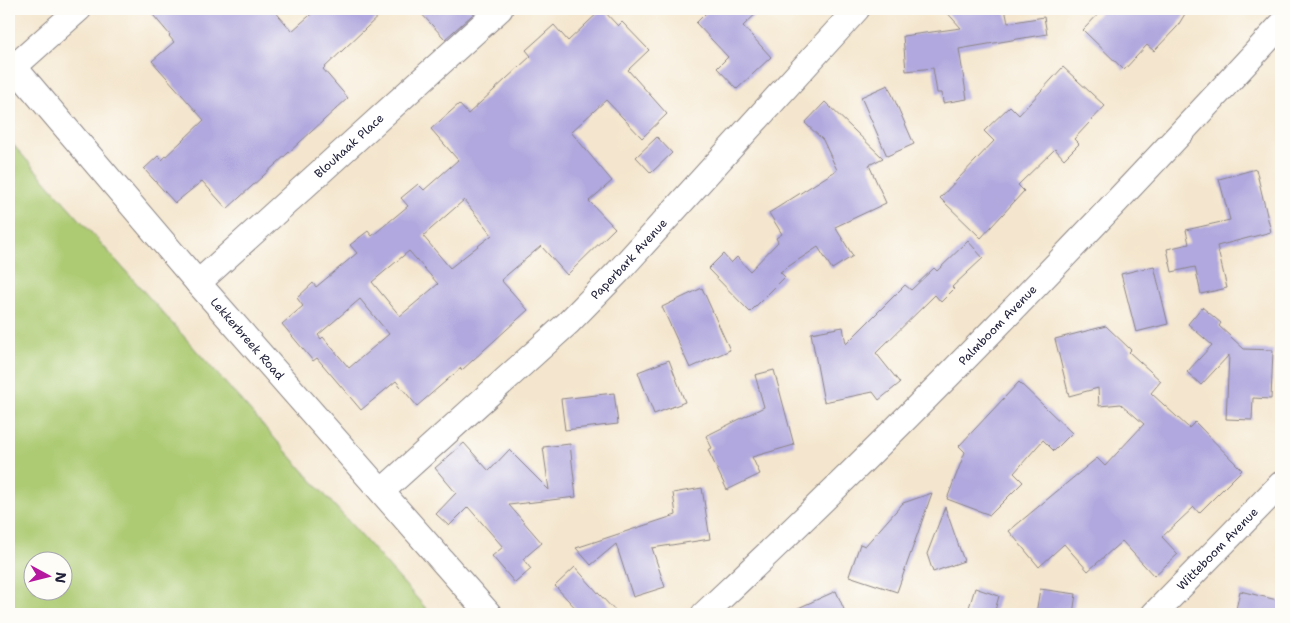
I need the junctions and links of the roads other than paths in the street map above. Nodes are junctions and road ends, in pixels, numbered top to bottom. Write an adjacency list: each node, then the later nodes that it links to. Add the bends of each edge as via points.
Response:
1 (79, 9): 5 (street)
2 (500, 9): 6 (street, Blouhaak Place)
3 (857, 9): 8 (street, Paperbark Avenue, via 612,279 568,323)
4 (1281, 25): 10 (street, Palmboom Avenue, via 1126,193 918,406)
5 (12, 64): 6 (street, Lekkerbreek Road)
6 (198, 283): 8 (street, Lekkerbreek Road)
7 (1281, 484): 11 (street, Witteboom Avenue)
8 (382, 491): 9 (street, Lekkerbreek Road)
9 (489, 614)
10 (704, 614)
11 (1154, 614)

